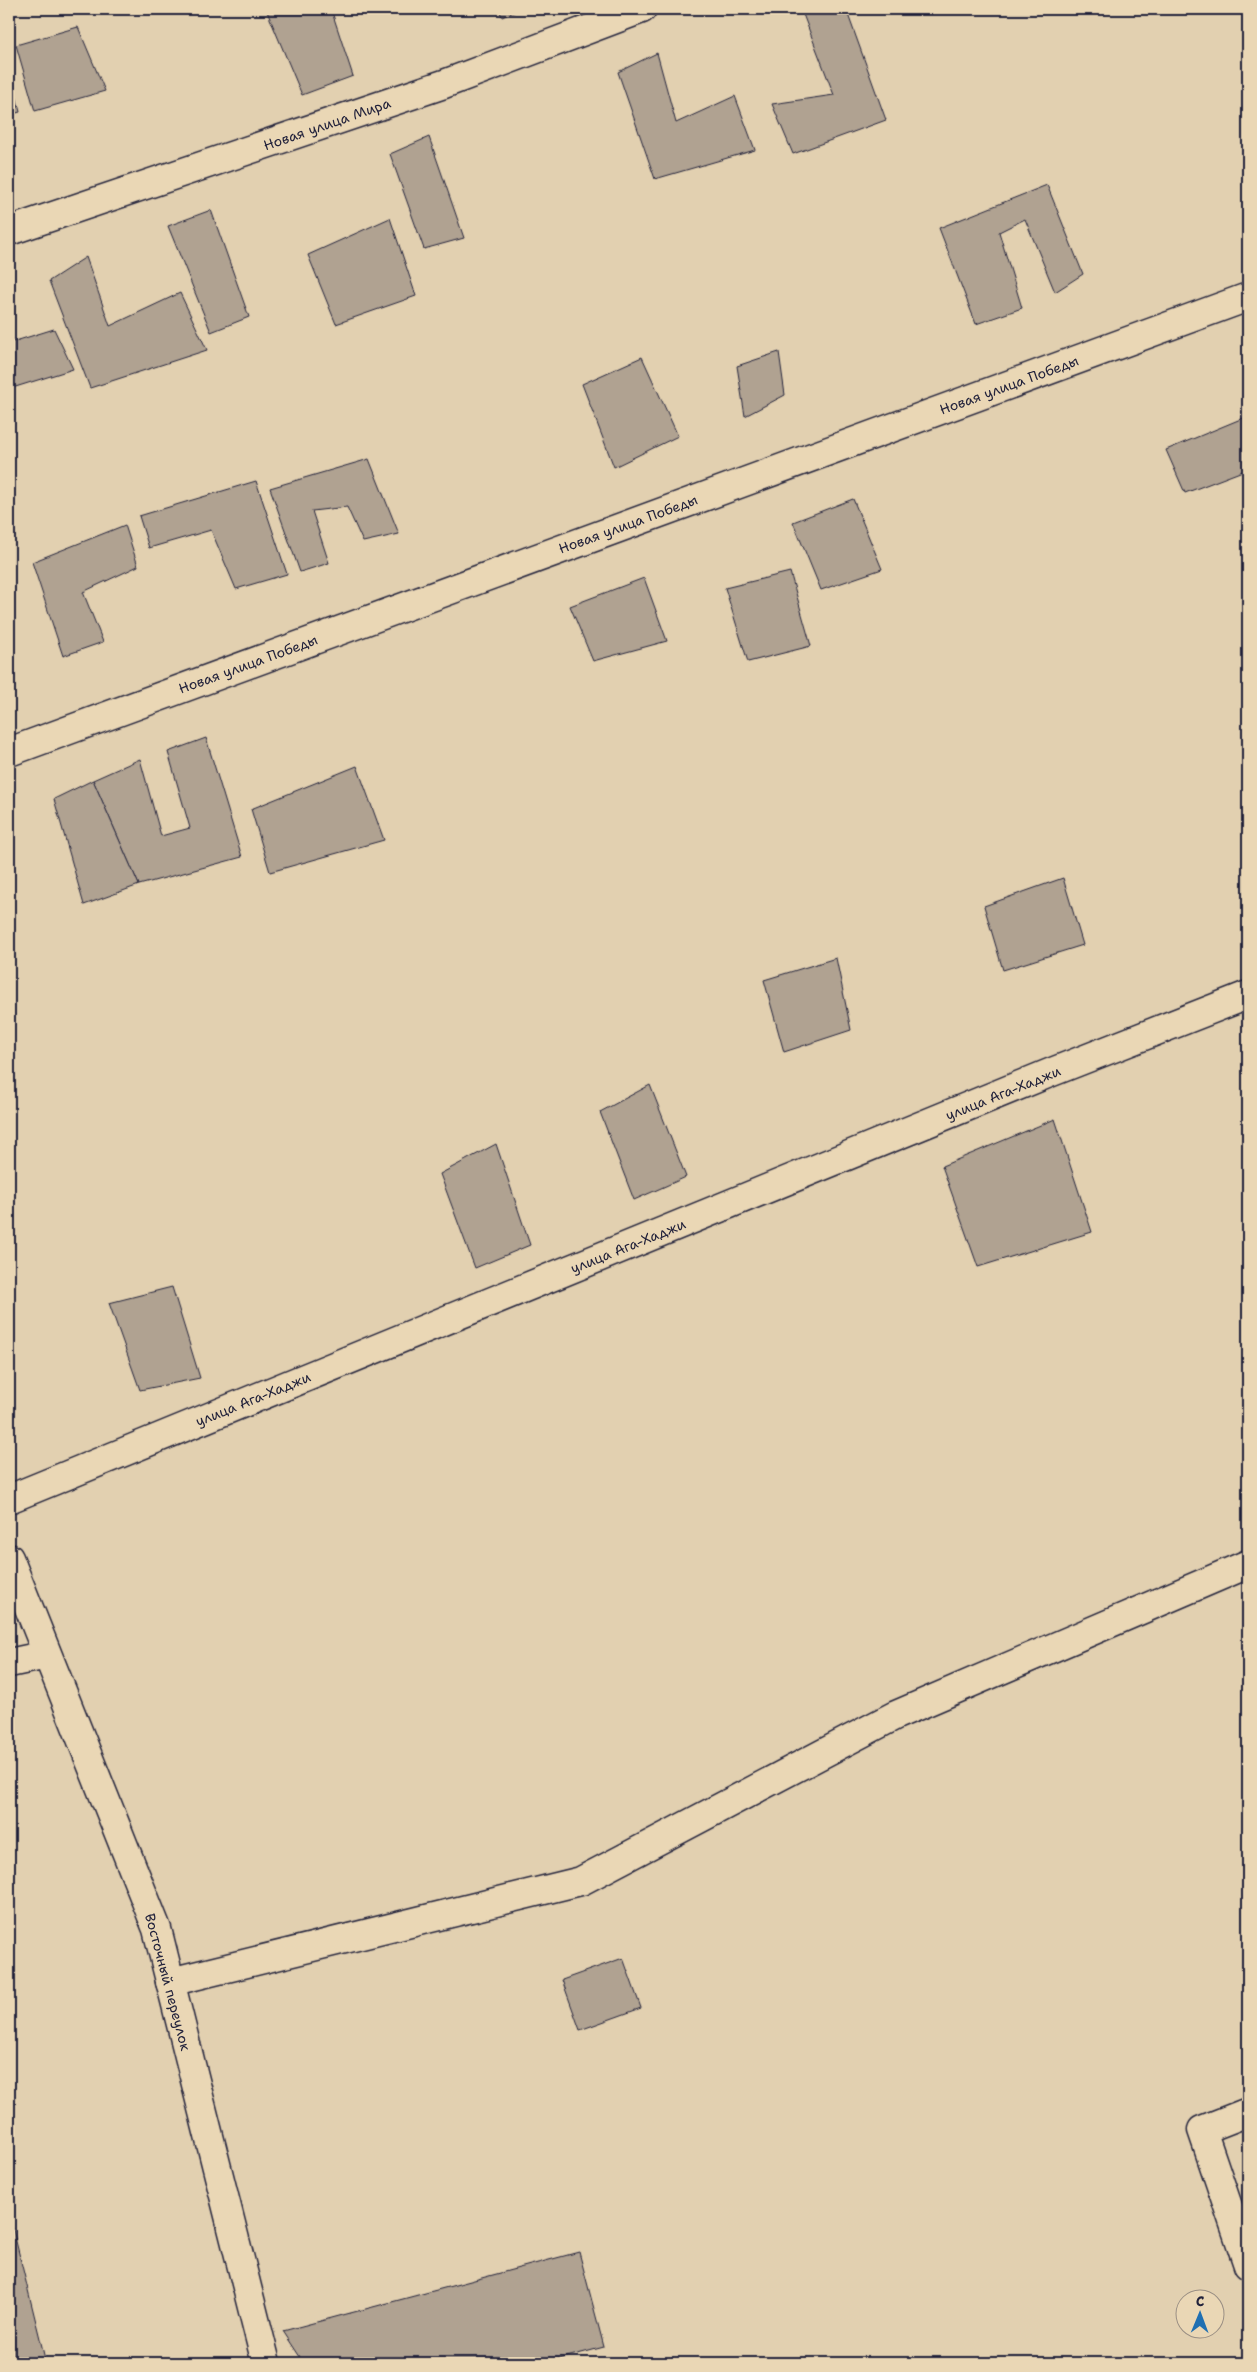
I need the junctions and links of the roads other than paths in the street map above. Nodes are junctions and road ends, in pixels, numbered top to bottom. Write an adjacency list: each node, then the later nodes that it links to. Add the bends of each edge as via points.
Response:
1 (642, 9): 2 (street, Новая улица Мира, via 444,84)
2 (9, 231)
3 (1248, 296): 4 (street, Новая улица Победы)
4 (9, 752)
5 (1248, 995): 6 (street, улица Ага-Хаджи, via 1052,1072)
6 (9, 1499)
7 (9, 1558): 9 (street, Восточный переулок)
8 (1248, 1564): 11 (street, via 896,1715 581,1881)
9 (47, 1655): 10 (street); 11 (street, Восточный переулок, via 157,1929)
10 (9, 1663)
11 (170, 1982): 14 (street, Восточный переулок)
12 (1248, 2112): 13 (street, via 1202,2130)
13 (1248, 2265)
14 (266, 2363)

